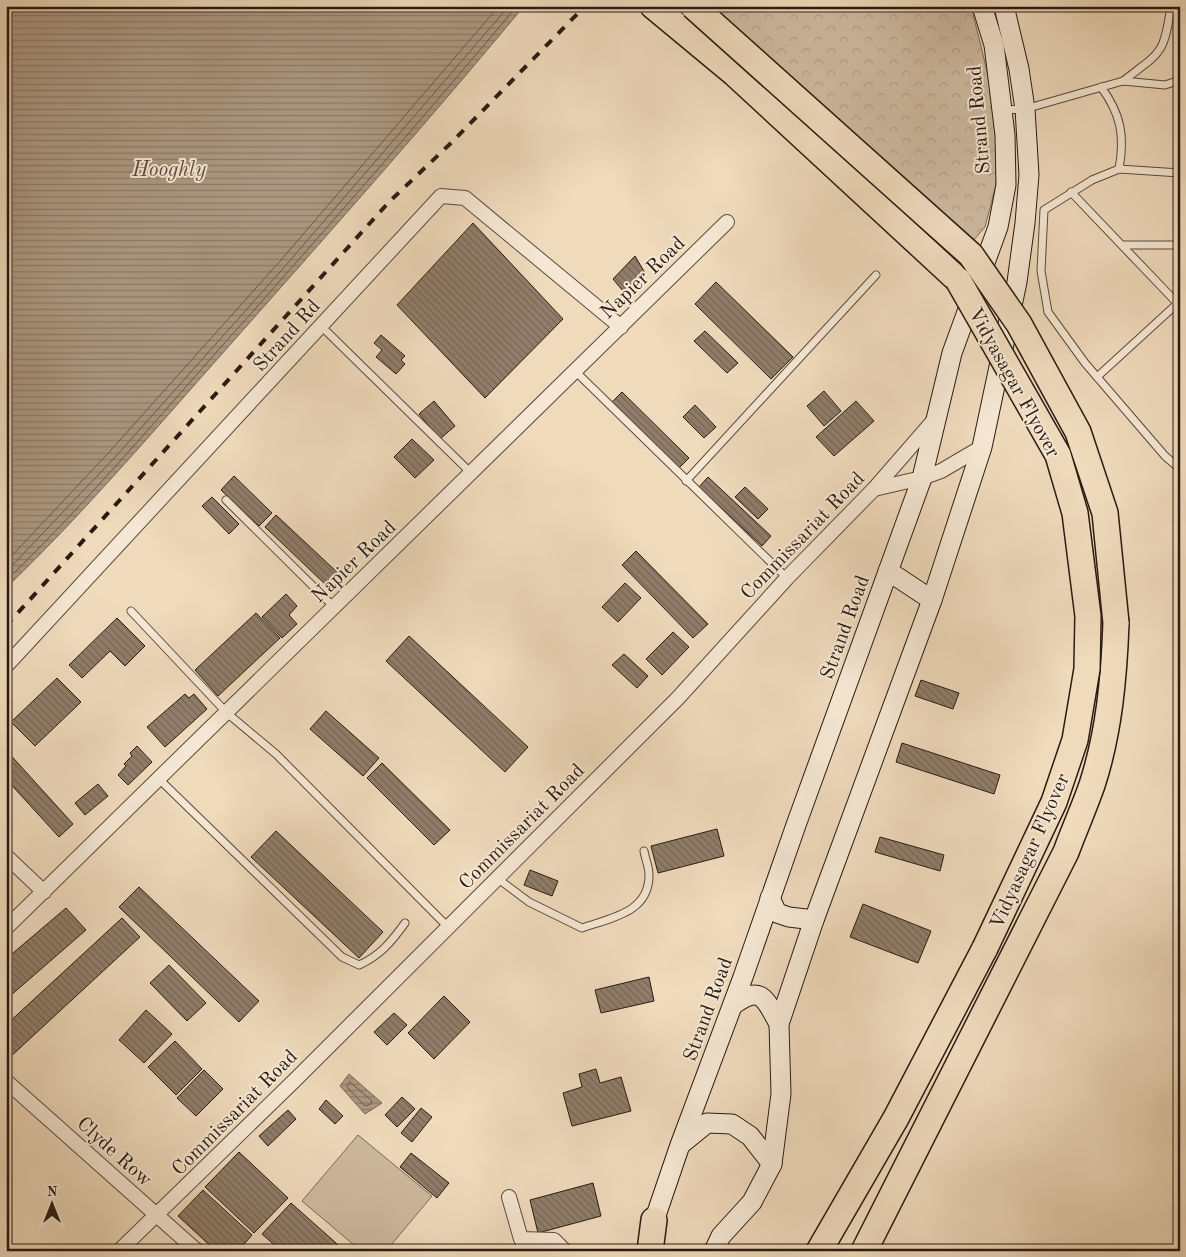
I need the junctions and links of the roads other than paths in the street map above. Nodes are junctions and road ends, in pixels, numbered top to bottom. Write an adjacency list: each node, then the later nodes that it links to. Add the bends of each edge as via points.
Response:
1 (653, 6): 63 (highway, Vidyasagar Flyover, bridge, via 735,74 958,280 1058,455 1075,514 1083,566 1088,616 1087,669 1075,740 1054,802 985,948 905,1101)
2 (694, 6): 64 (highway, Vidyasagar Flyover, bridge, via 971,255 1019,324 1078,432 1105,513 1116,623 1115,670 1109,716 1092,784 1066,852)
3 (982, 6): 10 (main road, Strand Road, via 994,45)
4 (1004, 6): 9 (main road)
5 (1171, 6): 7 (lane, via 1167,35 1159,54)
6 (1180, 80): 7 (lane, via 1165,85)
7 (1123, 81): 8 (lane)
8 (1101, 87): 9 (lane); 11 (lane, via 1114,106 1121,133)
9 (1025, 109): 10 (lane); 24 (main road, via 1028,175 1025,223 1017,282)
10 (1002, 110): 23 (main road, Strand Road, via 1006,185 998,227 952,353)
11 (1119, 170): 12 (lane); 13 (lane)
12 (1180, 173)
13 (1072, 192): 15 (lane); 22 (lane, via 1044,210 1041,271 1048,312)
14 (727, 222): 20 (street, Napier Road)
15 (1123, 245): 16 (lane); 18 (lane)
16 (1180, 245)
17 (876, 275): 28 (lane)
18 (1178, 302): 22 (lane)
19 (321, 326): 20 (street, Strand Rd, via 441,196 465,198); 26 (lane); 36 (street, Strand Rd)
20 (621, 326): 21 (street, Napier Road)
21 (574, 370): 26 (street, Napier Road); 28 (lane)
22 (1097, 377): 25 (lane)
23 (938, 416): 27 (main road, Strand Road); 29 (street, Commissariat Road)
24 (982, 447): 27 (street); 33 (main road)
25 (1180, 469)
26 (471, 473): 34 (street, Napier Road)
27 (922, 478): 29 (street); 31 (main road, Strand Road)
28 (686, 481): 32 (lane)
29 (874, 490): 32 (street, Commissariat Road)
30 (226, 500): 34 (lane)
31 (888, 571): 33 (main road); 43 (main road, Strand Road)
32 (787, 578): 41 (street, Commissariat Road, via 678,698)
33 (932, 600): 44 (main road)
34 (334, 607): 37 (street, Napier Road)
35 (131, 611): 37 (lane)
36 (6, 666)
37 (227, 713): 38 (street, Napier Road); 46 (lane, via 276,754)
38 (159, 779): 42 (street, Napier Road); 45 (lane, via 342,957 359,965 373,959 388,946)
39 (644, 851): 41 (lane, via 649,875 642,900 631,911 582,928 529,902)
40 (6, 856): 42 (street)
41 (497, 878): 46 (street, Commissariat Road)
42 (44, 892): 47 (street, Napier Road)
43 (770, 898): 44 (main road, via 777,912); 48 (main road, Strand Road)
44 (814, 920): 49 (main road)
45 (405, 923)
46 (448, 927): 54 (street, Commissariat Road)
47 (6, 928)
48 (733, 1005): 49 (main road, via 746,995 759,994 765,998); 51 (main road, Strand Road)
49 (779, 1024): 52 (main road, via 781,1094)
50 (6, 1081): 54 (street, Clyde Row)
51 (680, 1145): 52 (main road, via 707,1123 732,1124 750,1136); 55 (main road, Strand Road)
52 (772, 1164): 62 (main road, via 752,1202 721,1236)
53 (509, 1197): 56 (street, via 521,1239)
54 (158, 1216): 57 (street, Commissariat Road); 58 (street, Clyde Row)
55 (654, 1220): 60 (main road, Strand Road); 61 (highway)
56 (531, 1245): 59 (street, via 554,1240)
57 (119, 1251)
58 (197, 1251)
59 (566, 1251)
60 (644, 1251)
61 (650, 1251)
62 (714, 1251)
63 (819, 1251)
64 (864, 1251)

